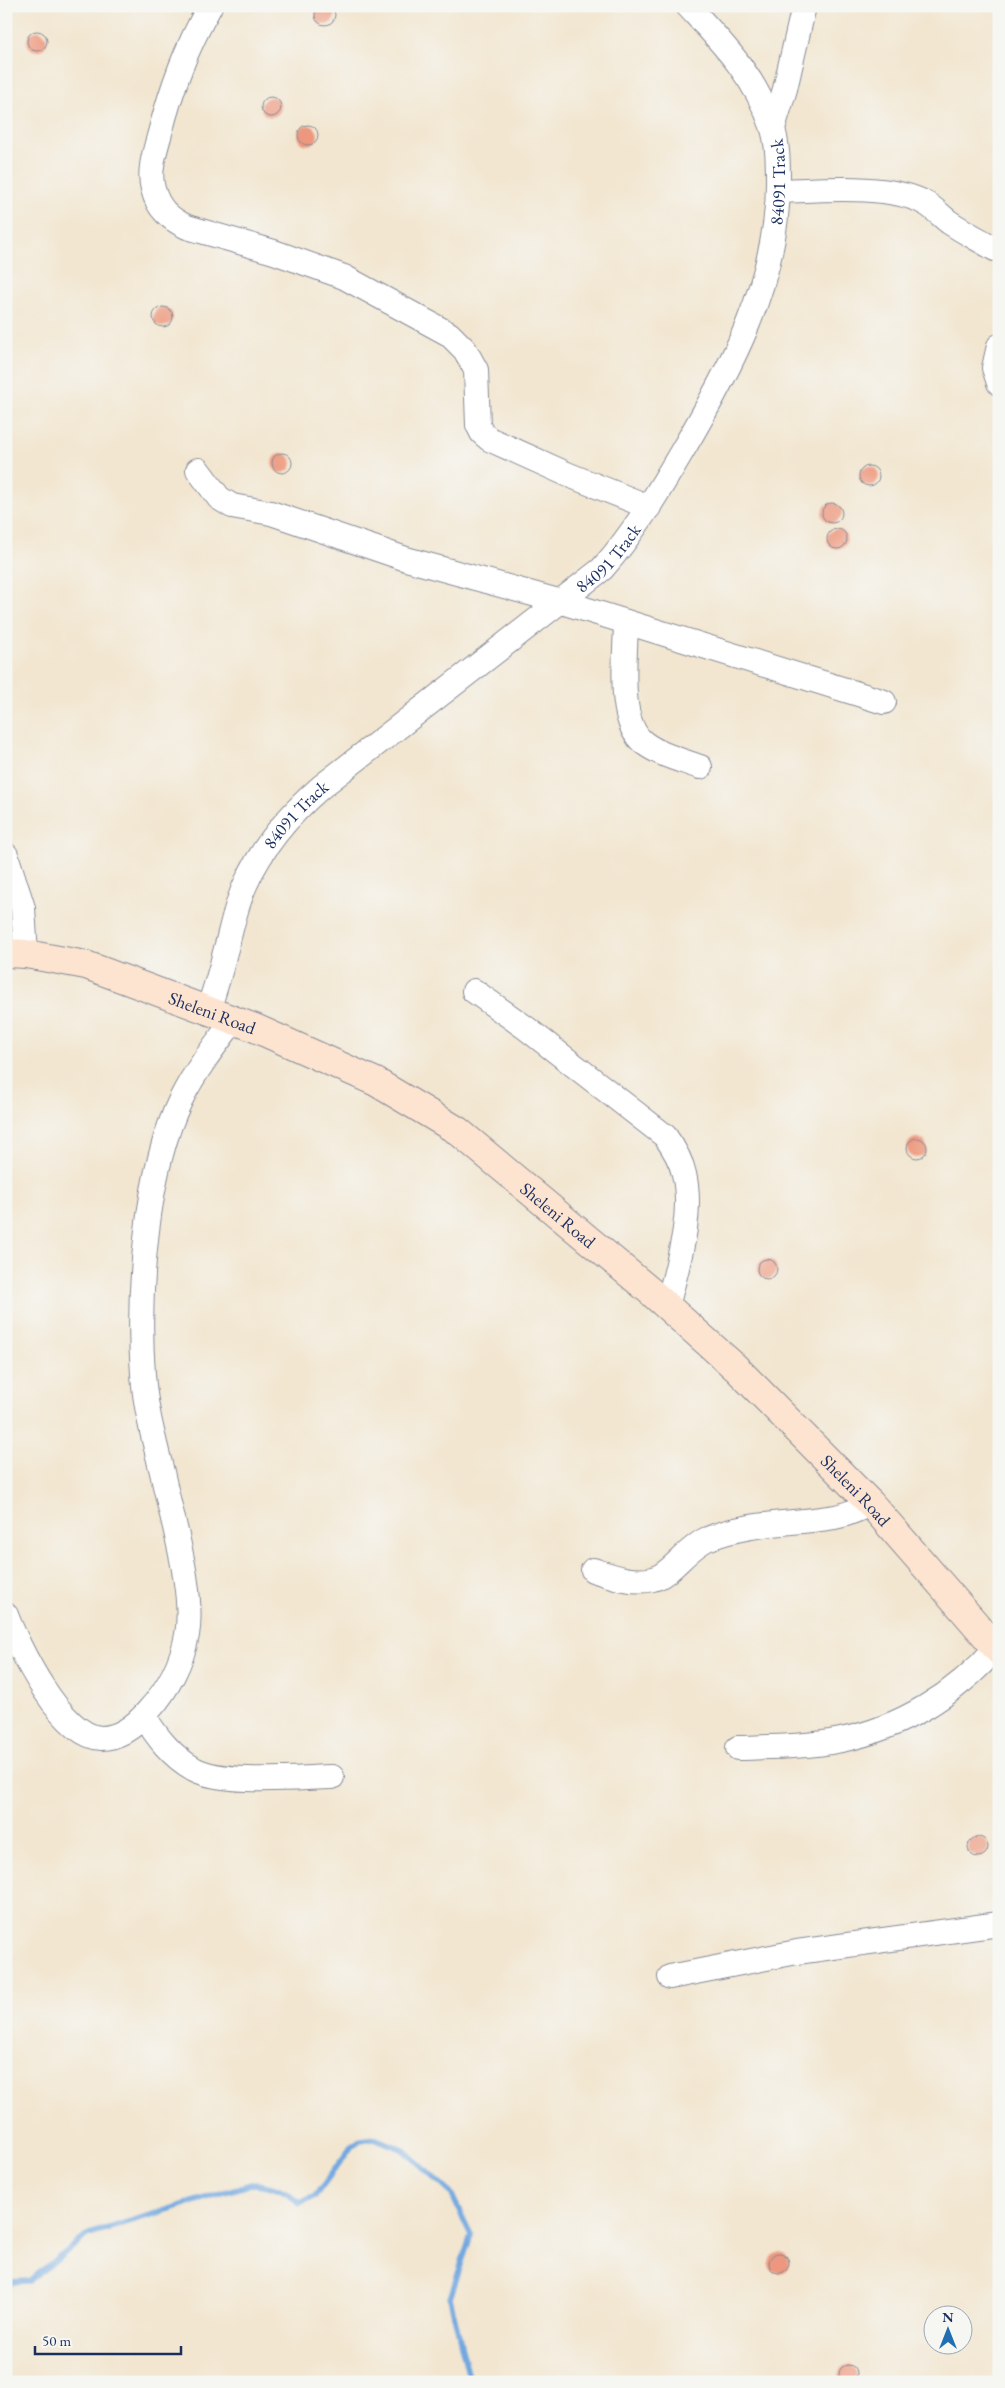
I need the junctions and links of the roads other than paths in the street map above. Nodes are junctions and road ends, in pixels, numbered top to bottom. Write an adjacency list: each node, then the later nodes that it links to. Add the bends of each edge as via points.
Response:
1 (210, 6): 10 (street, via 172,86 152,166 153,189 159,205 171,220 344,277 449,334 465,350 476,370 476,416 482,433 569,475)
2 (688, 6): 4 (street, 84091 Track, via 749,76)
3 (804, 6): 4 (street)
4 (773, 128): 5 (street, 84091 Track)
5 (778, 191): 6 (street, via 835,189 907,196 925,203); 10 (street, 84091 Track, via 764,280 744,337)
6 (998, 252)
7 (999, 346): 8 (street, via 994,368)
8 (999, 383)
9 (198, 470): 11 (street, via 219,498 232,506 271,513 406,559)
10 (649, 507): 11 (street, 84091 Track, via 624,545 602,569)
11 (562, 602): 12 (street); 18 (street, 84091 Track, via 321,787 275,834 245,884)
12 (626, 622): 13 (street); 14 (street, via 626,703 630,725 644,743)
13 (884, 702)
14 (700, 767)
15 (6, 855): 16 (street, via 23,908)
16 (16, 953): 18 (street, Sheleni Road, via 86,965)
17 (474, 991): 20 (street, via 665,1136 675,1152 684,1173 685,1218)
18 (208, 1012): 19 (street, Sheleni Road)
19 (234, 1020): 20 (street, Sheleni Road, via 368,1078 458,1131); 25 (street, via 181,1099 164,1141 152,1195 141,1325 143,1376 189,1611 183,1655 172,1677)
20 (667, 1307): 21 (street, Sheleni Road, via 792,1423)
21 (871, 1504): 22 (street, via 837,1516 755,1526 710,1538 689,1550 659,1578 652,1580 633,1580); 24 (street, Sheleni Road)
22 (593, 1570)
23 (6, 1614): 25 (street, via 36,1679 59,1709 79,1728 102,1738 119,1734 136,1725)
24 (997, 1650): 26 (street, via 957,1687 930,1705 872,1732 841,1741)
25 (144, 1716): 27 (street, via 160,1741 176,1757 209,1775)
26 (738, 1748)
27 (332, 1777)
28 (999, 1924): 29 (street, via 797,1952)
29 (670, 1977)

